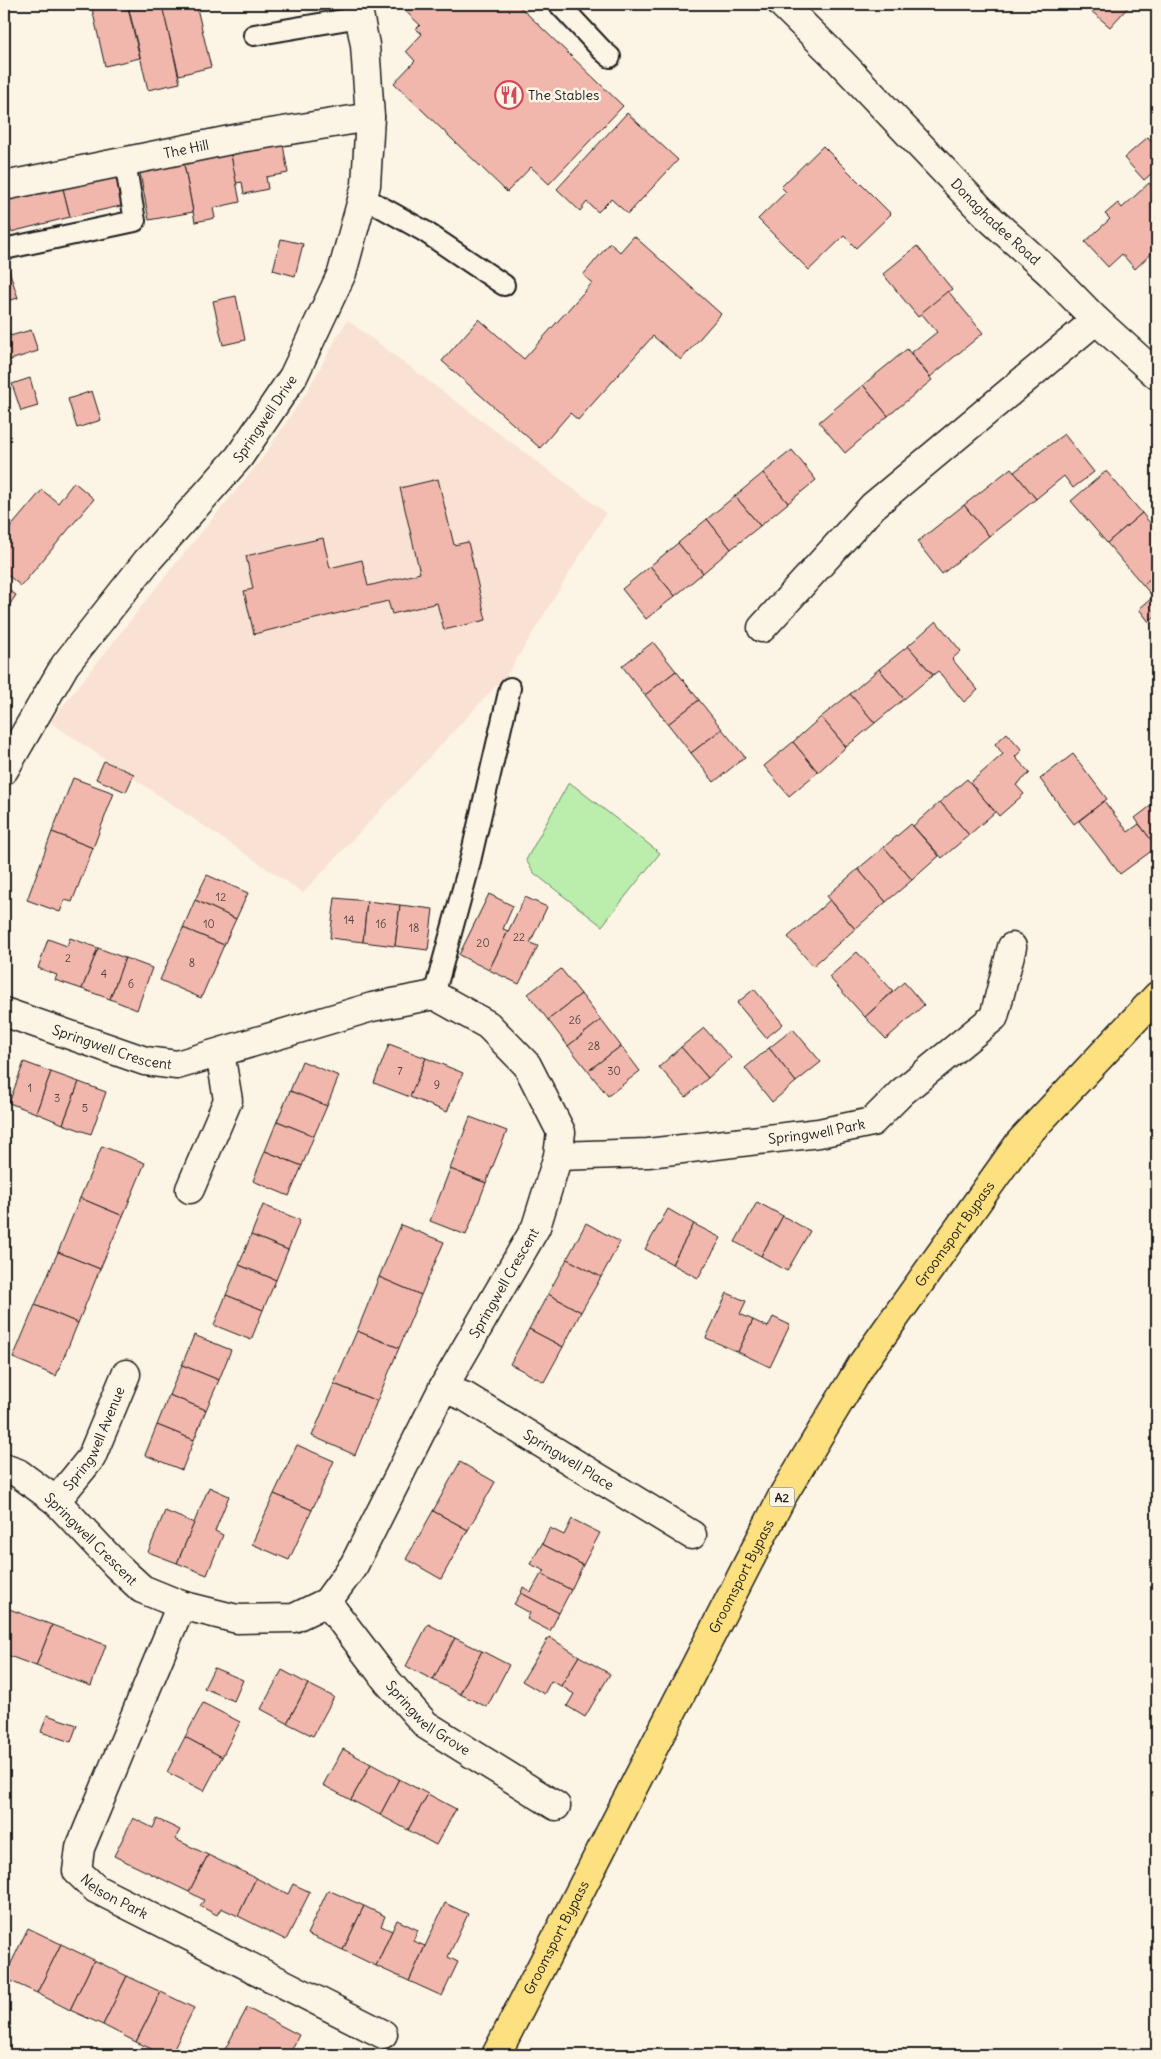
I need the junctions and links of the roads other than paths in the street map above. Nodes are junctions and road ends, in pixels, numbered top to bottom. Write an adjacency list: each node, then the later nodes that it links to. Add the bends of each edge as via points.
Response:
1 (559, 4): 5 (lane)
2 (782, 4): 12 (street, Donaghadee Road, via 986,214)
3 (358, 10): 4 (lane); 6 (street, Springwell Drive, via 365,45)
4 (254, 35)
5 (610, 57)
6 (370, 118): 7 (street, The Hill, via 240,138); 9 (street, Springwell Drive)
7 (125, 162): 8 (street, The Hill); 10 (lane, via 135,221)
8 (4, 186)
9 (363, 197): 11 (lane, via 424,231); 16 (street, Springwell Drive, via 342,273 293,377 239,457 147,561 65,665)
10 (4, 250)
11 (504, 285)
12 (1096, 320): 13 (street, Donaghadee Road); 14 (street, via 873,506)
13 (1157, 375)
14 (762, 628)
15 (510, 688): 18 (lane, via 467,874)
16 (4, 770)
17 (1012, 947): 22 (street, Springwell Park, via 994,1017 902,1092 872,1122 819,1133 648,1153)
18 (434, 995): 21 (street, Springwell Crescent, via 372,1007); 22 (street, Springwell Crescent, via 488,1025 527,1065 561,1132)
19 (1157, 996): 33 (main road, Groomsport Bypass / A2, via 1020,1142 862,1364 783,1495)
20 (4, 1012): 21 (street, Springwell Crescent, via 146,1061 177,1065)
21 (220, 1053): 23 (street, via 228,1100)
22 (558, 1156): 25 (street, Springwell Crescent, via 536,1227)
23 (190, 1189)
24 (126, 1374): 27 (street, Springwell Avenue, via 91,1458)
25 (443, 1388): 28 (street, Springwell Place, via 466,1397); 29 (street, Springwell Crescent, via 354,1565)
26 (4, 1468): 27 (street, Springwell Crescent, via 18,1473)
27 (56, 1501): 30 (street, Springwell Crescent, via 142,1589)
28 (692, 1535)
29 (327, 1602): 30 (street, Springwell Crescent, via 294,1618 237,1618); 31 (street, Springwell Grove, via 388,1682 426,1725)
30 (181, 1605): 32 (street, Nelson Park, via 80,1848 77,1871 96,1889)
31 (556, 1806)
32 (383, 2034)
33 (496, 2055)

